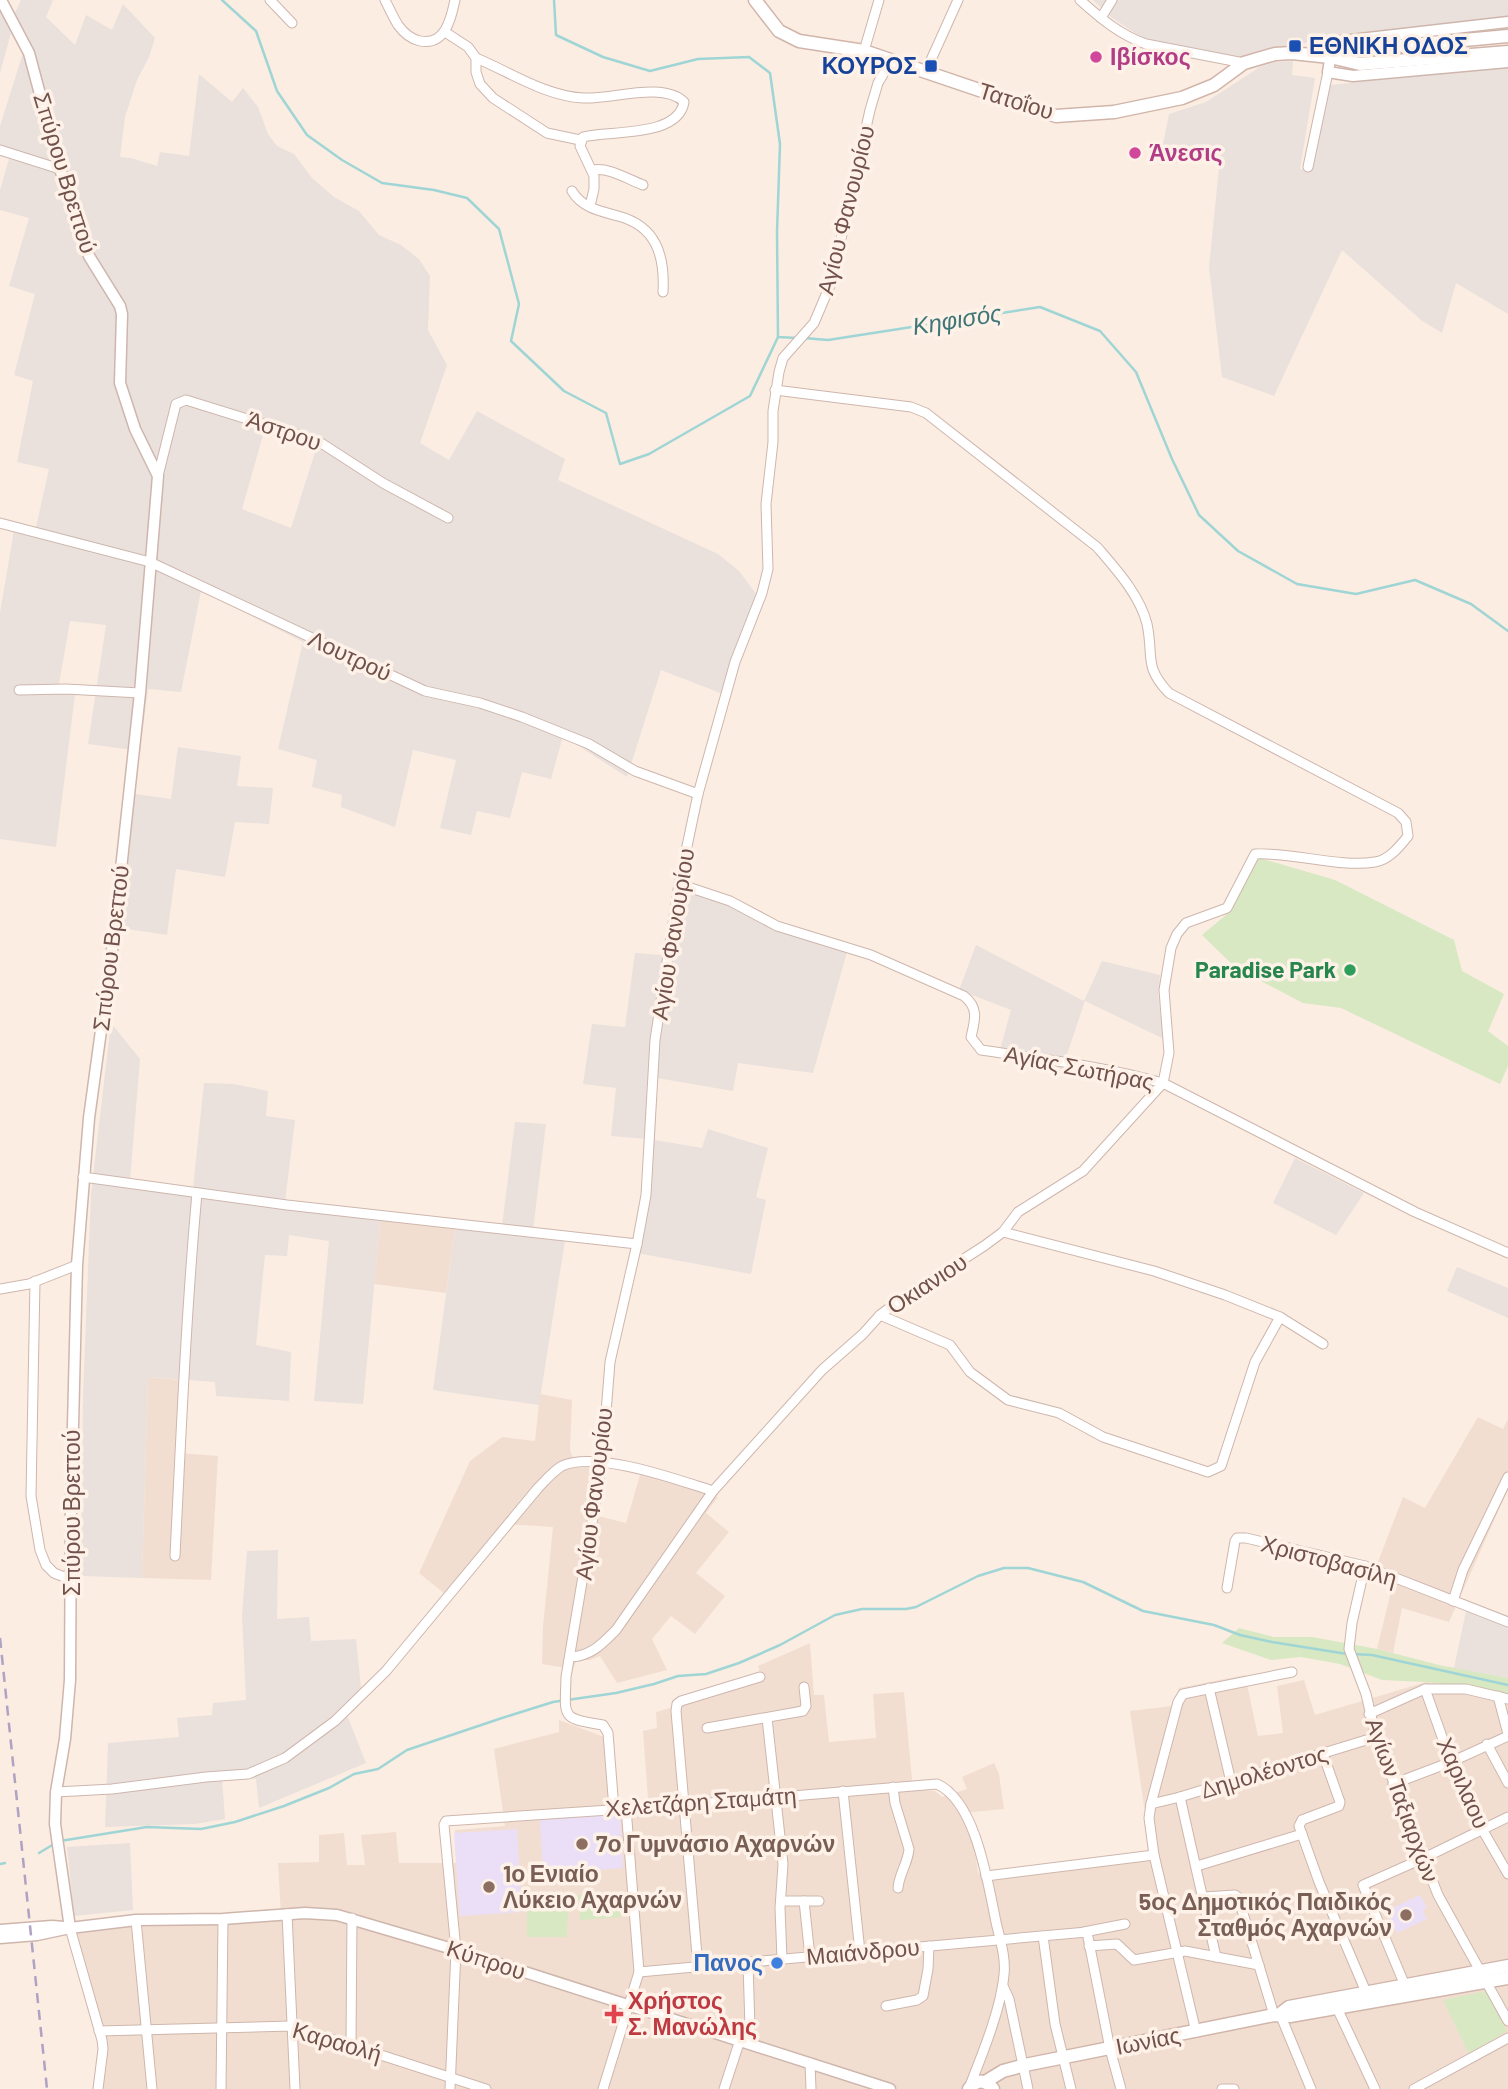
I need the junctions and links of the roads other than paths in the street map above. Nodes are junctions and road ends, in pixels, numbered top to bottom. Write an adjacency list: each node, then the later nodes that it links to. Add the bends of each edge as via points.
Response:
1 (1, 0): 27 (street, Σπύρου Βρεττού, via 29,53)
2 (270, 0): 12 (street)
3 (385, 0): 13 (street, via 398,25 416,40 436,40)
4 (455, 0): 13 (street)
5 (755, 0): 15 (main road, Τατοΐου, via 785,35)
6 (879, 0): 15 (street)
7 (958, 0): 22 (street)
8 (1080, 0): 10 (street)
9 (1112, 0): 10 (street)
10 (1101, 18): 21 (street, via 1146,44)
11 (1508, 22): 17 (street, via 1334,42)
12 (292, 23)
13 (445, 32): 18 (street)
14 (1508, 36): 17 (main road, Τατοΐου)
15 (864, 51): 19 (main road, Τατοΐου)
16 (1508, 52): 17 (main road, Τατοΐου, via 1362,64)
17 (1330, 57): 21 (main road, Τατοΐου, via 1283,53); 23 (street)
18 (477, 58): 24 (street, via 480,84 494,98 547,133); 24 (street, via 564,96 656,93 679,96 684,102 664,125)
19 (892, 59): 22 (main road, Τατοΐου); 33 (street, Αγίου Φανουρίου, via 878,83 831,282 814,323 783,358)
20 (1508, 61): 23 (street, via 1353,76)
21 (1244, 63): 22 (main road, Τατοΐου, via 1214,85 1182,98 1114,112 1056,116)
22 (926, 71)
23 (1328, 72): 26 (street)
24 (580, 140): 28 (street)
25 (0, 150): 27 (street)
26 (1308, 167)
27 (60, 169): 34 (street, Σπύρου Βρεττού, via 89,256 120,306 120,383 135,429)
28 (593, 170): 29 (street, via 608,169); 31 (street)
29 (643, 185)
30 (572, 191): 31 (street, via 582,204)
31 (590, 206): 32 (street, via 634,222 653,238)
32 (663, 292)
33 (775, 390): 40 (street, Αγίου Φανουρίου, via 765,524 768,569 735,662); 42 (street, via 911,407 926,413 1097,547 1140,605 1147,623 1150,665 1169,693 1398,813 1406,822 1408,836 1399,849 1377,862 1255,854 1227,908 1186,923 1171,948 1164,990 1169,1053)
34 (158, 476): 35 (street, Άστρου, via 176,404 186,400 318,441); 37 (street, Σπύρου Βρεττού)
35 (448, 519)
36 (0, 523): 37 (street, Λουτρού)
37 (150, 562): 39 (street, Σπύρου Βρεττού); 40 (street, Λουτρού, via 425,691 522,717 589,744 635,771)
38 (19, 691): 39 (street)
39 (140, 693): 43 (street, Σπύρου Βρεττού)
40 (698, 794): 41 (street, Αγίου Φανουρίου)
41 (679, 884): 42 (street, Αγίας Σωτήρας, via 730,901 777,926 871,955 964,996 976,1010 971,1037 981,1050 1088,1065); 46 (street, Αγίου Φανουρίου, via 655,1040 646,1195)
42 (1163, 1083): 45 (street, Οκιανιου, via 1083,1171 1018,1212); 47 (street, Αγίας Σωτήρας, via 1415,1212)
43 (83, 1177): 44 (street); 48 (street, Σπύρου Βρεττού)
44 (197, 1194): 46 (street); 57 (street)
45 (1003, 1232): 51 (street, Οκιανιου); 52 (street, via 1154,1271)
46 (638, 1244): 54 (street, Αγίου Φανουρίου, via 610,1362)
47 (1508, 1254)
48 (77, 1265): 49 (street); 59 (street, Σπύρου Βρεττού)
49 (35, 1281): 50 (street); 59 (street, via 31,1496 46,1564)
50 (0, 1289)
51 (880, 1315): 52 (street, via 950,1345 970,1373 1009,1400 1059,1413 1102,1437 1208,1472 1221,1466 1255,1362); 56 (street, Οκιανιου, via 822,1370)
52 (1280, 1317): 53 (street)
53 (1323, 1344)
54 (602, 1463): 56 (street); 63 (street, Αγίου Φανουρίου); 83 (street, via 585,1461 559,1467 386,1671 335,1721 285,1758 248,1774)
55 (1508, 1477): 61 (street)
56 (713, 1491): 63 (street, Οκιανιου, via 616,1630 584,1656)
57 (175, 1556)
58 (1365, 1566): 60 (street, Χριστοβασίλη, via 1237,1538); 61 (street, Χριστοβασίλη); 70 (street, Αγίων Ταξιαρχών, via 1349,1649)
59 (72, 1580): 83 (street, Σπύρου Βρεττού, via 70,1680)
60 (1227, 1588)
61 (1453, 1601): 62 (street, Χριστοβασίλη)
62 (1508, 1622)
63 (571, 1657): 89 (street, Αγίου Φανουρίου, via 565,1712 603,1725 608,1733)
64 (1292, 1672): 67 (street)
65 (760, 1676): 87 (street, via 677,1704)
66 (804, 1687): 71 (street, via 803,1711)
67 (1209, 1688): 78 (street); 86 (street, via 1180,1698)
68 (1425, 1689): 69 (street, via 1466,1689); 70 (street); 77 (street, Χαριλαου)
69 (1503, 1698): 73 (street)
70 (1369, 1714): 74 (street, Αγίων Ταξιαρχών)
71 (767, 1718): 72 (street); 85 (street)
72 (707, 1728)
73 (1508, 1735): 75 (street)
74 (1376, 1737): 76 (street, Δημολέοντος); 80 (street, Αγίων Ταξιαρχών)
75 (1487, 1744): 77 (street); 79 (street)
76 (1323, 1754): 78 (street, Δημολέοντος); 92 (street, via 1339,1806 1302,1820)
77 (1451, 1762): 80 (street); 91 (street, Χαριλαου)
78 (1231, 1782): 84 (street, Δημολέοντος)
79 (1508, 1783)
80 (1393, 1784): 94 (street, Αγίων Ταξιαρχών)
81 (893, 1787): 82 (street, Χελετζάρη Σταμάτη); 97 (street, Χελετζάρη Σταμάτη, via 937,1784 949,1791 974,1833); 98 (street, via 909,1849)
82 (843, 1791): 85 (street, Χελετζάρη Σταμάτη); 117 (street)
83 (56, 1792): 108 (street, Σπύρου Βρεττού, via 59,1864)
84 (1181, 1797): 86 (street, Δημολέοντος); 95 (street)
85 (777, 1798): 87 (street, Χελετζάρη Σταμάτη); 101 (street)
86 (1150, 1804): 93 (street)
87 (685, 1805): 88 (street, Χελετζάρη Σταμάτη); 125 (street)
88 (626, 1808): 89 (street, Χελετζάρη Σταμάτη); 126 (street)
89 (614, 1809): 116 (street, Χελετζάρη Σταμάτη, via 446,1821)
90 (1508, 1817): 91 (street)
91 (1482, 1829): 94 (street); 96 (street, Χαριλαου)
92 (1301, 1833): 95 (street); 131 (street)
93 (1154, 1855): 97 (street); 118 (street)
94 (1424, 1858): 127 (street, Αγίων Ταξιαρχών, via 1445,1910); 130 (street, via 1363,1885)
95 (1196, 1866): 99 (street)
96 (1508, 1874)
97 (986, 1876): 113 (street)
98 (898, 1888)
99 (1204, 1898): 120 (street); 123 (street, via 1238,1898)
100 (819, 1900): 102 (street)
101 (781, 1901): 102 (street); 121 (street)
102 (804, 1901): 119 (street)
103 (287, 1914): 104 (street, Κύπρου); 105 (street, Κύπρου); 137 (street)
104 (352, 1918): 116 (street, Κύπρου); 144 (street)
105 (223, 1919): 106 (street, Κύπρου); 138 (street)
106 (136, 1920): 108 (street, Κύπρου); 139 (street)
107 (1125, 1924): 110 (street, Μαιάνδρου)
108 (70, 1928): 109 (street, Κύπρου); 112 (street, Κύπρου); 140 (street)
109 (0, 1930)
110 (1085, 1932): 111 (street, Μαιάνδρου); 115 (street)
111 (1043, 1936): 113 (street, Μαιάνδρου); 147 (street)
112 (0, 1938)
113 (1000, 1940): 114 (street, Μαιάνδρου); 129 (street, via 1005,1961)
114 (929, 1946): 117 (street, Μαιάνδρου); 132 (street, via 923,1996)
115 (1089, 1946): 118 (street, via 1117,1944 1141,1960); 145 (street)
116 (456, 1950): 133 (street, Κύπρου); 150 (street)
117 (860, 1952): 119 (street, Μαιάνδρου)
118 (1178, 1953): 120 (street); 141 (street)
119 (810, 1957): 121 (street, Μαιάνδρου)
120 (1216, 1957): 123 (street)
121 (782, 1959): 122 (street, Μαιάνδρου)
122 (748, 1962): 125 (street, Μαιάνδρου); 143 (street, via 750,2028)
123 (1259, 1965): 135 (street)
124 (1508, 1966): 127 (main road, Ιωνίας)
125 (698, 1967): 126 (street, Μαιάνδρου)
126 (639, 1972): 133 (street)
127 (1483, 1977): 128 (main road, Ιωνίας); 130 (main road, Ιωνίας); 136 (street, Αγίων Ταξιαρχών)
128 (1508, 1979)
129 (1003, 1986): 146 (street); 149 (street)
130 (1407, 1990): 131 (main road, Ιωνίας); 134 (main road, Ιωνίας)
131 (1366, 1992): 135 (main road, Ιωνίας, via 1289,2007)
132 (886, 2006)
133 (630, 2007): 143 (street, Κύπρου); 159 (street)
134 (1337, 2008): 135 (main road, Ιωνίας); 169 (street)
135 (1277, 2014): 141 (main road, Ιωνίας); 168 (street)
136 (1508, 2021)
137 (291, 2026): 138 (street, Καραολή); 144 (street, Καραολή); 156 (street)
138 (222, 2028): 139 (street, Καραολή); 155 (street)
139 (146, 2030): 140 (street, Καραολή); 154 (street)
140 (99, 2031): 153 (street, via 103,2049)
141 (1196, 2032): 145 (main road, Ιωνίας)
142 (1508, 2038): 170 (street)
143 (740, 2040): 148 (street, Κύπρου); 160 (street)
144 (351, 2045): 150 (street, Καραολή)
145 (1110, 2049): 147 (main road, Ιωνίας); 165 (street)
146 (983, 2052): 151 (street); 152 (street)
147 (1063, 2057): 149 (main road, Ιωνίας); 164 (street)
148 (810, 2063): 161 (street); 162 (street, Κύπρου)
149 (1020, 2066): 151 (main road); 163 (street)
150 (451, 2077): 157 (street); 158 (street, Καραολή)
151 (992, 2087): 152 (main road, via 977,2082)
152 (969, 2088)
153 (98, 2089)
154 (152, 2089)
155 (221, 2089)
156 (295, 2089)
157 (450, 2089)
158 (486, 2089)
159 (603, 2089)
160 (724, 2089)
161 (810, 2089)
162 (891, 2089)
163 (1028, 2089)
164 (1071, 2089)
165 (1121, 2089)
166 (1222, 2089): 167 (street)
167 (1234, 2089)
168 (1311, 2089)
169 (1375, 2089)
170 (1414, 2089)

